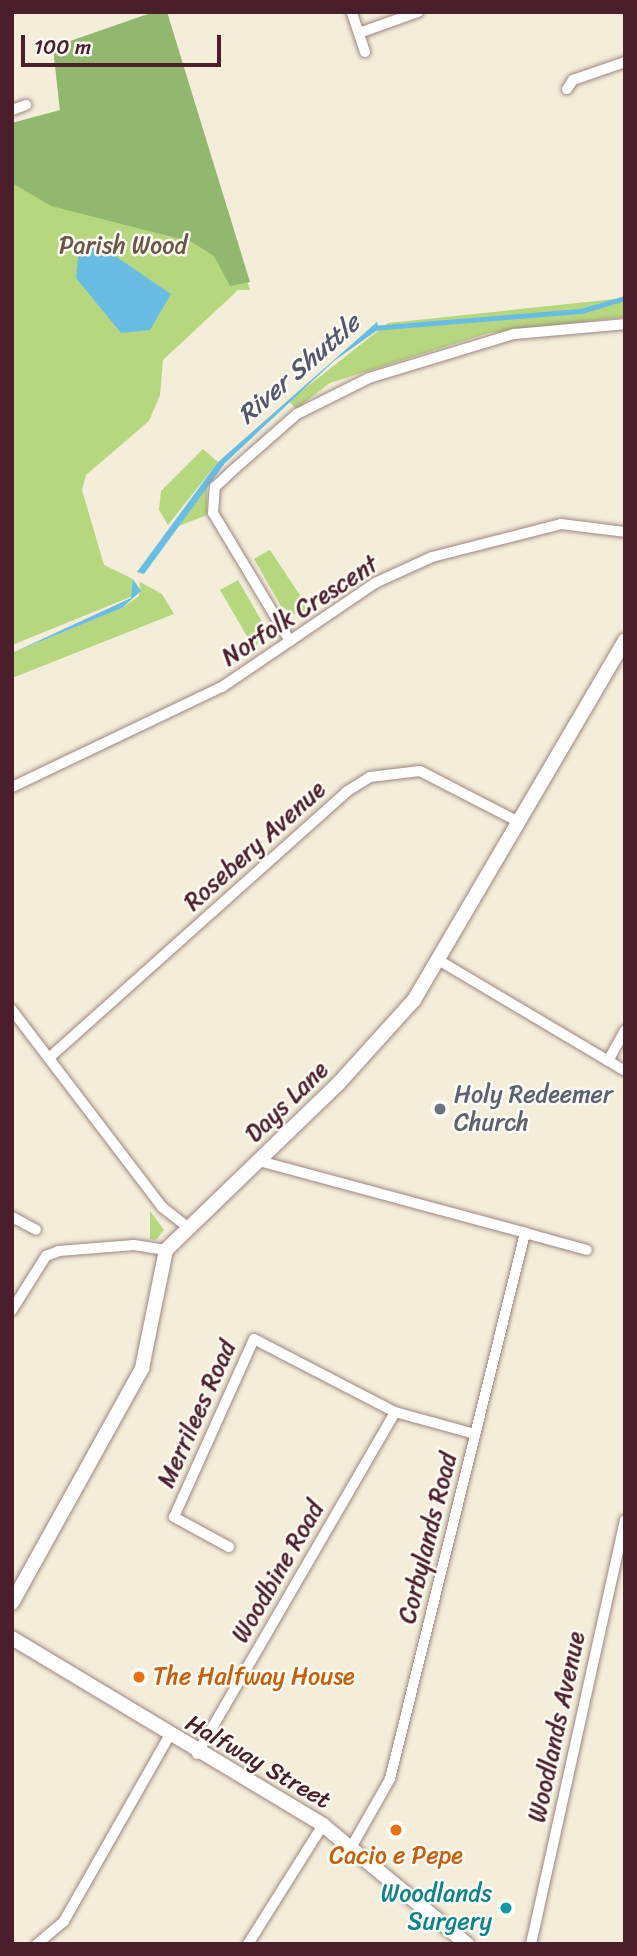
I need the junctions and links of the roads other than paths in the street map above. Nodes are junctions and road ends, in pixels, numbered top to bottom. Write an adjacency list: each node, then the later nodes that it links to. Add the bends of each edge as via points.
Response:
1 (418, 12): 3 (street)
2 (352, 13): 3 (street)
3 (359, 33): 4 (street)
4 (365, 52)
5 (625, 62): 6 (street, via 573,80)
6 (567, 89)
7 (26, 105): 8 (street)
8 (12, 110)
9 (625, 324): 12 (street, via 514,334 369,378 298,414 215,487 214,513)
10 (625, 533): 12 (street, Norfolk Crescent, via 561,524 469,543 375,583)
11 (625, 640): 14 (street, Days Lane)
12 (290, 641): 13 (street, Norfolk Crescent, via 222,687)
13 (12, 787)
14 (519, 822): 15 (street, Days Lane); 18 (street, Rosebery Avenue, via 420,771 370,777 346,792)
15 (440, 961): 19 (street); 21 (street, Days Lane, via 379,1043)
16 (12, 1010): 18 (street)
17 (625, 1030): 19 (street)
18 (49, 1058): 23 (street, via 162,1207)
19 (608, 1061): 20 (street)
20 (625, 1071)
21 (259, 1161): 23 (street, Days Lane); 25 (street)
22 (12, 1217): 24 (street)
23 (186, 1226): 26 (street, Days Lane)
24 (36, 1230)
25 (526, 1233): 27 (street); 30 (street, Corbylands Road)
26 (166, 1250): 28 (street, via 134,1245 46,1256); 33 (street, Days Lane, via 142,1368)
27 (587, 1250)
28 (12, 1310)
29 (395, 1412): 30 (street); 32 (street, Merrilees Road, via 263,1341 250,1342 213,1442 174,1517); 36 (street, Woodbine Road)
30 (475, 1434): 38 (street, Corbylands Road, via 390,1779)
31 (625, 1520): 42 (street, Woodlands Avenue)
32 (229, 1547)
33 (12, 1603)
34 (12, 1639): 35 (street, Halfway Street)
35 (168, 1738): 36 (street, Halfway Street); 39 (street, via 64,1921)
36 (197, 1754): 37 (street, Halfway Street)
37 (323, 1825): 38 (street, Halfway Street); 40 (street)
38 (352, 1846): 41 (street, Halfway Street)
39 (37, 1944)
40 (248, 1944)
41 (467, 1944)
42 (531, 1944)

